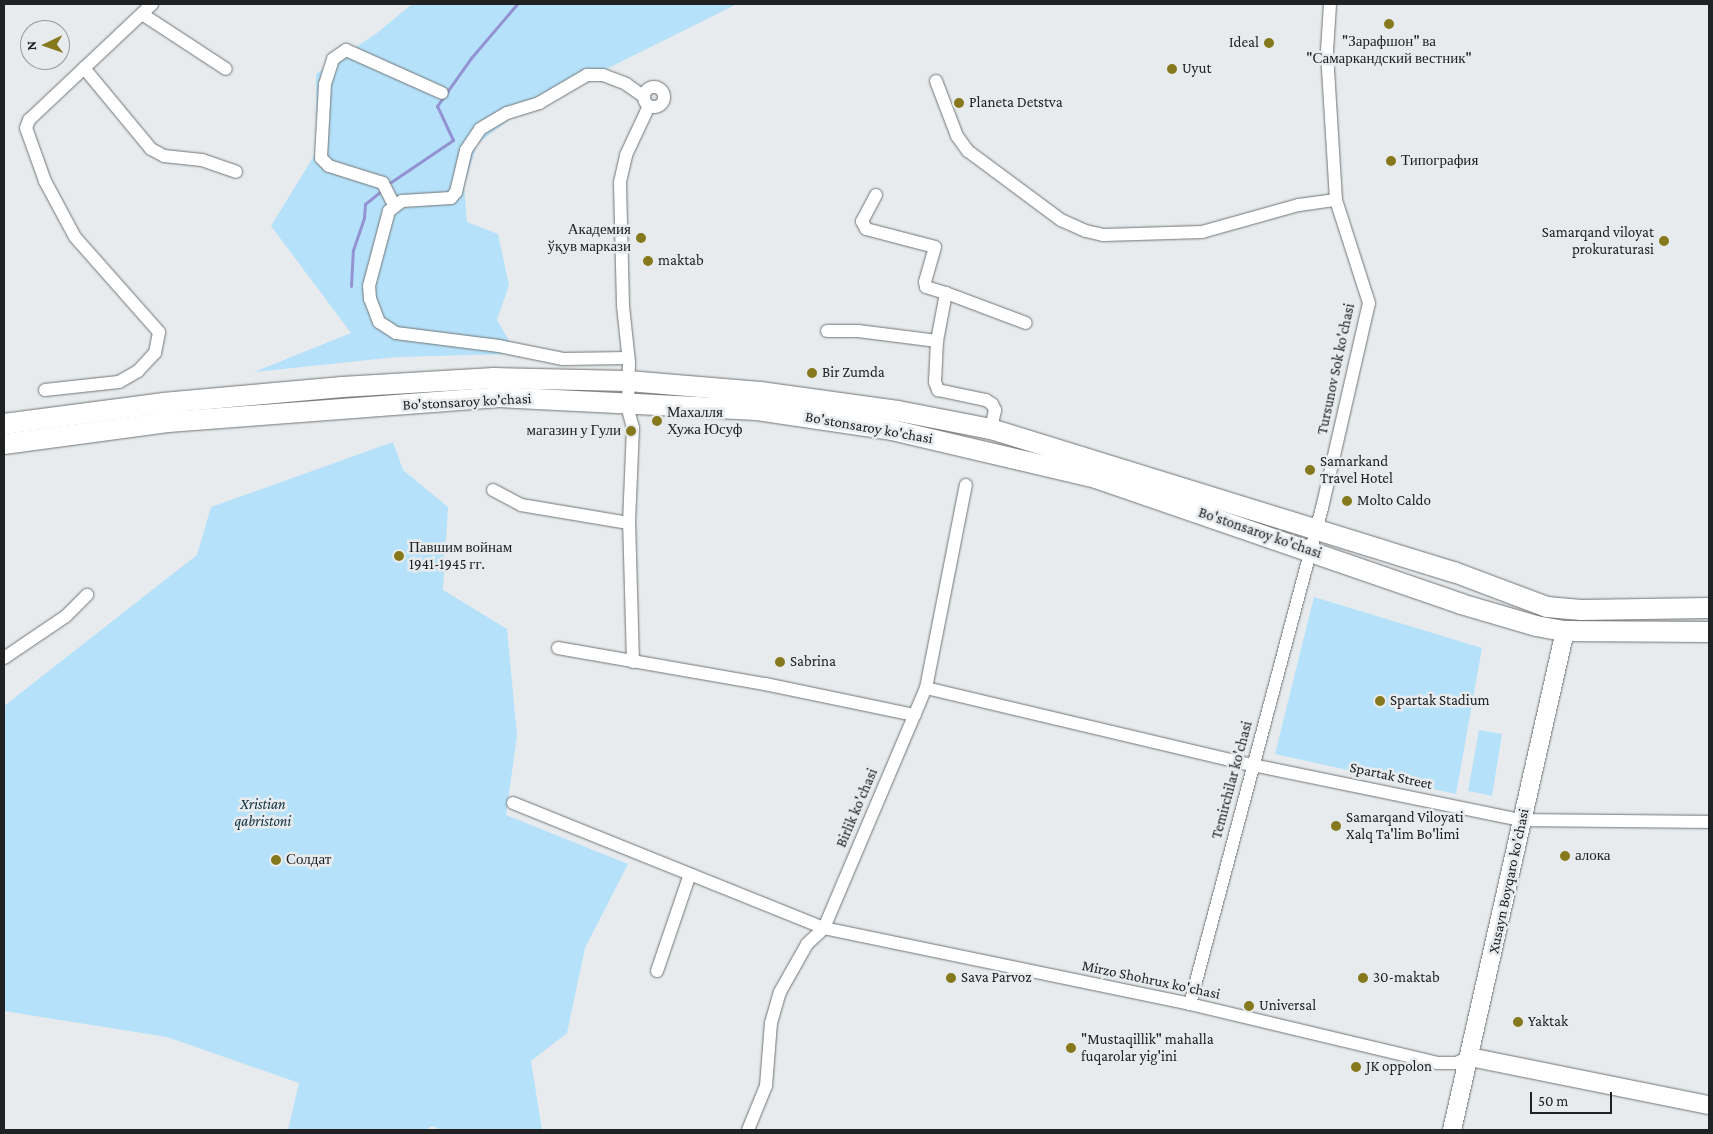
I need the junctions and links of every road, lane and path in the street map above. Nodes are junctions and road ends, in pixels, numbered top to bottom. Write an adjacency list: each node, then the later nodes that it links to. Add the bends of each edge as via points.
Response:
1 (152, 4): 3 (street)
2 (1330, 4): 10 (street, Tursunov Sok ko'chasi, via 1326,51)
3 (142, 14): 4 (street); 5 (street)
4 (84, 68): 8 (street, via 151,149 164,156 202,160); 17 (street, via 28,120 28,138 45,181 76,237 155,326 159,339 155,352 138,372 119,382)
5 (226, 69)
6 (936, 81): 10 (street, via 957,136 968,151 1061,220 1086,231 1104,235 1202,232 1300,205)
7 (442, 93): 11 (street, via 346,50 333,59 324,84 321,158 329,166 383,183)
8 (236, 172)
9 (876, 196): 12 (street, via 863,226 933,245 925,284)
10 (1336, 200): 25 (street, Tursunov Sok ko'chasi, via 1369,303)
11 (394, 205): 16 (street, via 384,220 369,286 374,313 386,328 396,333 499,346 562,359); 16 (street, via 451,198 456,192 466,150 480,129 507,113 539,104 578,79 603,75 626,84 646,101 626,155 620,182)
12 (946, 294): 13 (street); 15 (street)
13 (1026, 324)
14 (827, 331): 15 (street)
15 (937, 341): 20 (street, via 935,382 938,390 992,404 995,410)
16 (628, 358): 18 (street)
17 (45, 390)
18 (628, 391): 19 (main road, Bo'stonsaroy ko'chasi, via 494,378 162,403); 20 (main road, Bo'stonsaroy ko'chasi, via 760,392); 21 (main road, Bo'stonsaroy ko'chasi, via 499,397 168,422); 24 (street, via 633,428); 25 (main road, Bo'stonsaroy ko'chasi, via 892,430 975,447 1096,478)
19 (4, 424)
20 (991, 428): 25 (main road, Bo'stonsaroy ko'chasi)
21 (4, 444)
22 (966, 485): 33 (street, Birlik ko'chasi)
23 (492, 490): 24 (street, via 521,505)
24 (629, 522): 32 (street)
25 (1310, 548): 27 (main road, Bo'stonsaroy ko'chasi, via 1454,572 1547,607 1580,610); 28 (main road, Bo'stonsaroy ko'chasi, via 1461,604); 35 (street, Temirchilar ko'chasi)
26 (86, 595): 31 (street, via 66,616)
27 (1709, 608)
28 (1565, 631): 29 (main road, Bo'stonsaroy ko'chasi); 37 (main road, Xusayn Boyqaro ko'chasi)
29 (1709, 632)
30 (558, 648): 32 (street)
31 (4, 658)
32 (633, 662): 34 (street, via 765,684)
33 (926, 688): 34 (street, Birlik ko'chasi); 35 (street, Spartak Street)
34 (915, 715): 40 (street, Birlik ko'chasi)
35 (1253, 765): 37 (street, Spartak Street); 42 (street, Temirchilar ko'chasi)
36 (513, 803): 39 (street, Mirzo Shohrux ko'chasi)
37 (1522, 820): 38 (street, Spartak Street); 43 (main road, Xusayn Boyqaro ko'chasi)
38 (1709, 822)
39 (690, 874): 40 (street, Mirzo Shohrux ko'chasi); 41 (street)
40 (824, 928): 42 (street, Mirzo Shohrux ko'chasi); 45 (street, Birlik ko'chasi, via 807,944 780,992 771,1023 766,1086)
41 (657, 971)
42 (1190, 1004): 43 (street, Mirzo Shohrux ko'chasi, via 1438,1063 1456,1063)
43 (1470, 1057): 44 (main road); 46 (main road, Xusayn Boyqaro ko'chasi)
44 (1709, 1105)
45 (748, 1130)
46 (1452, 1130)

